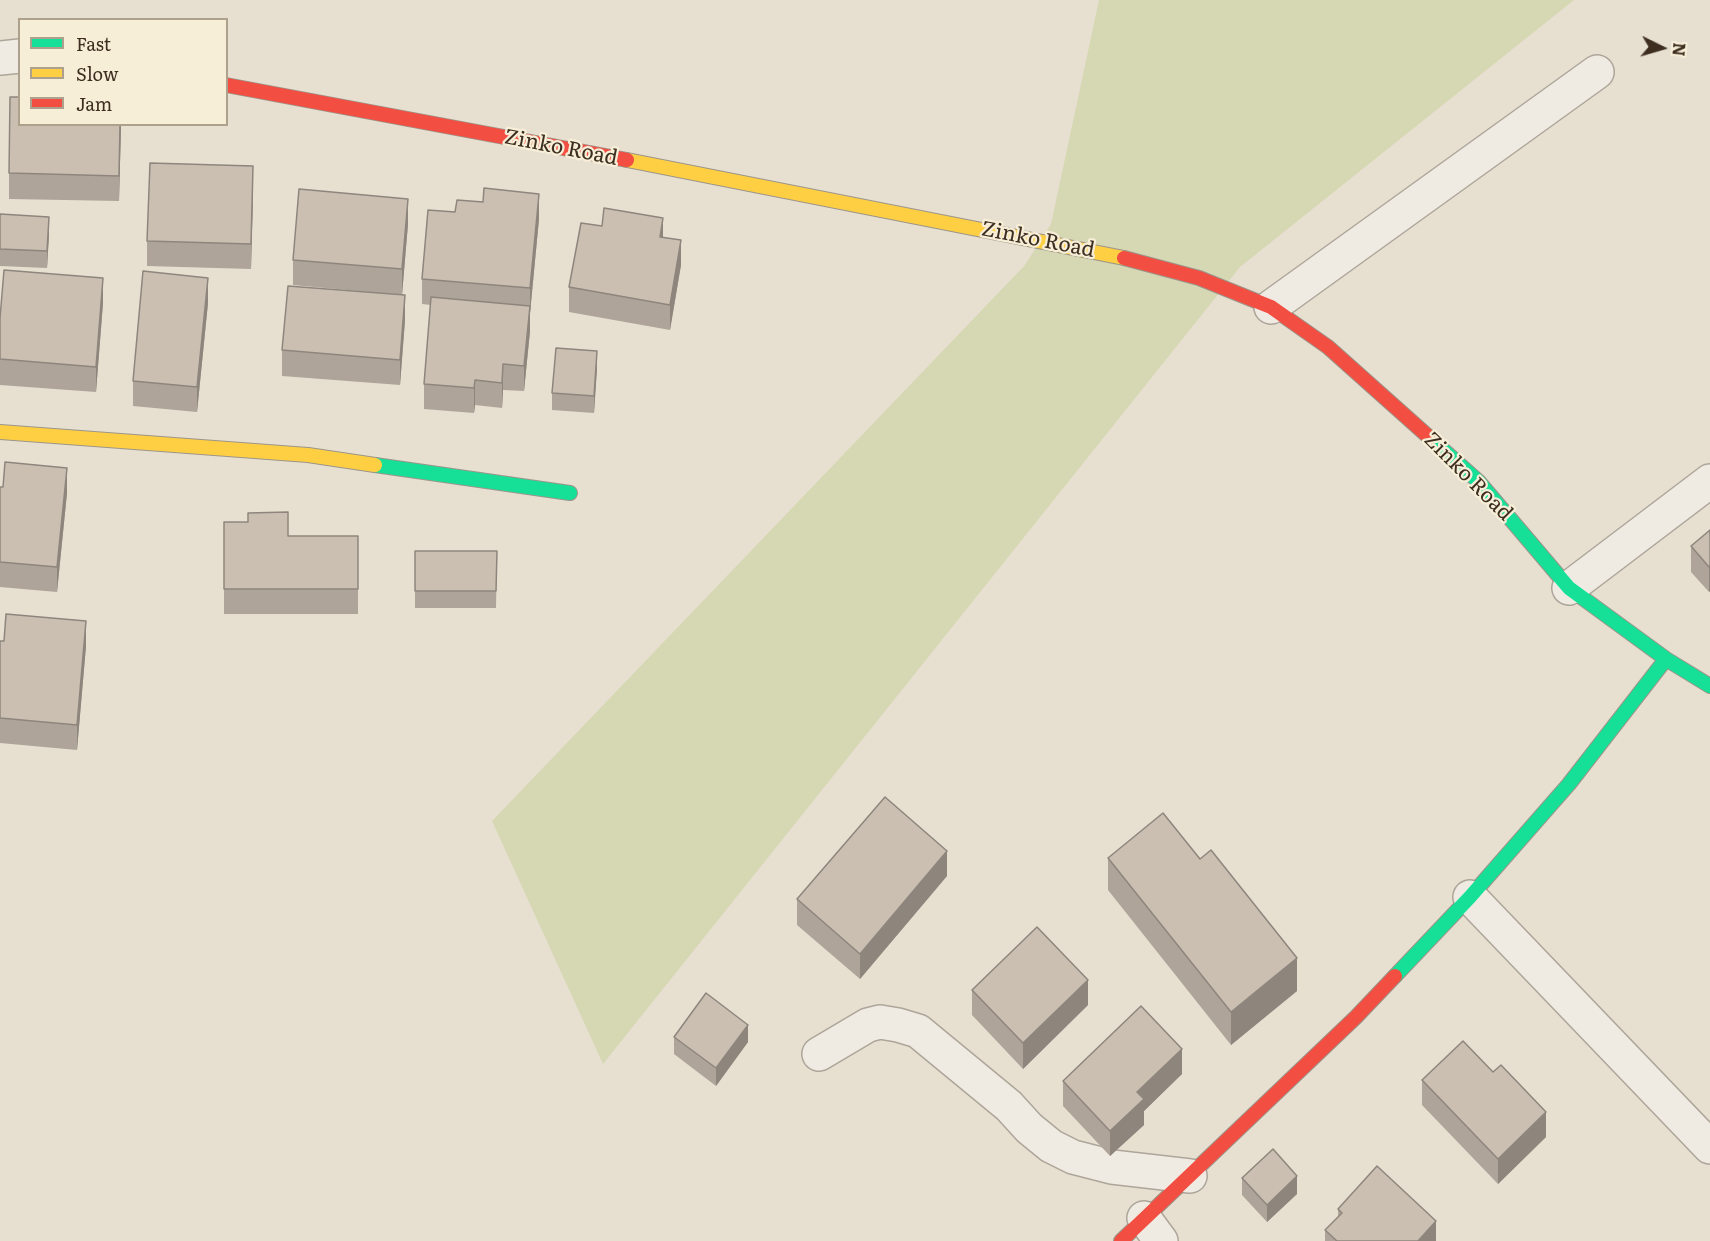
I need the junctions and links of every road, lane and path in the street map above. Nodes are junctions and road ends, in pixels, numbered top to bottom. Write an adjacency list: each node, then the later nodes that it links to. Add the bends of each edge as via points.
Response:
1 (18, 56): 2 (street)
2 (0, 58)
3 (1597, 72): 5 (street)
4 (228, 85): 5 (street, Zinko Road, via 1111,254 1198,278)
5 (1271, 308): 9 (street, Zinko Road, via 1328,347 1479,482)
6 (0, 432): 8 (street, via 308,455)
7 (1710, 481): 9 (street)
8 (570, 493)
9 (1569, 588): 10 (street, Zinko Road)
10 (1666, 659): 11 (street, Zinko Road); 12 (street, via 1569,784)
11 (1710, 686)
12 (1470, 897): 14 (street); 15 (street, via 1356,1017)
13 (819, 1054): 15 (street, via 880,1022 918,1031 1051,1146 1073,1157 1112,1167)
14 (1710, 1147)
15 (1190, 1176): 16 (street)
16 (1152, 1229): 17 (street)
17 (1121, 1241)

